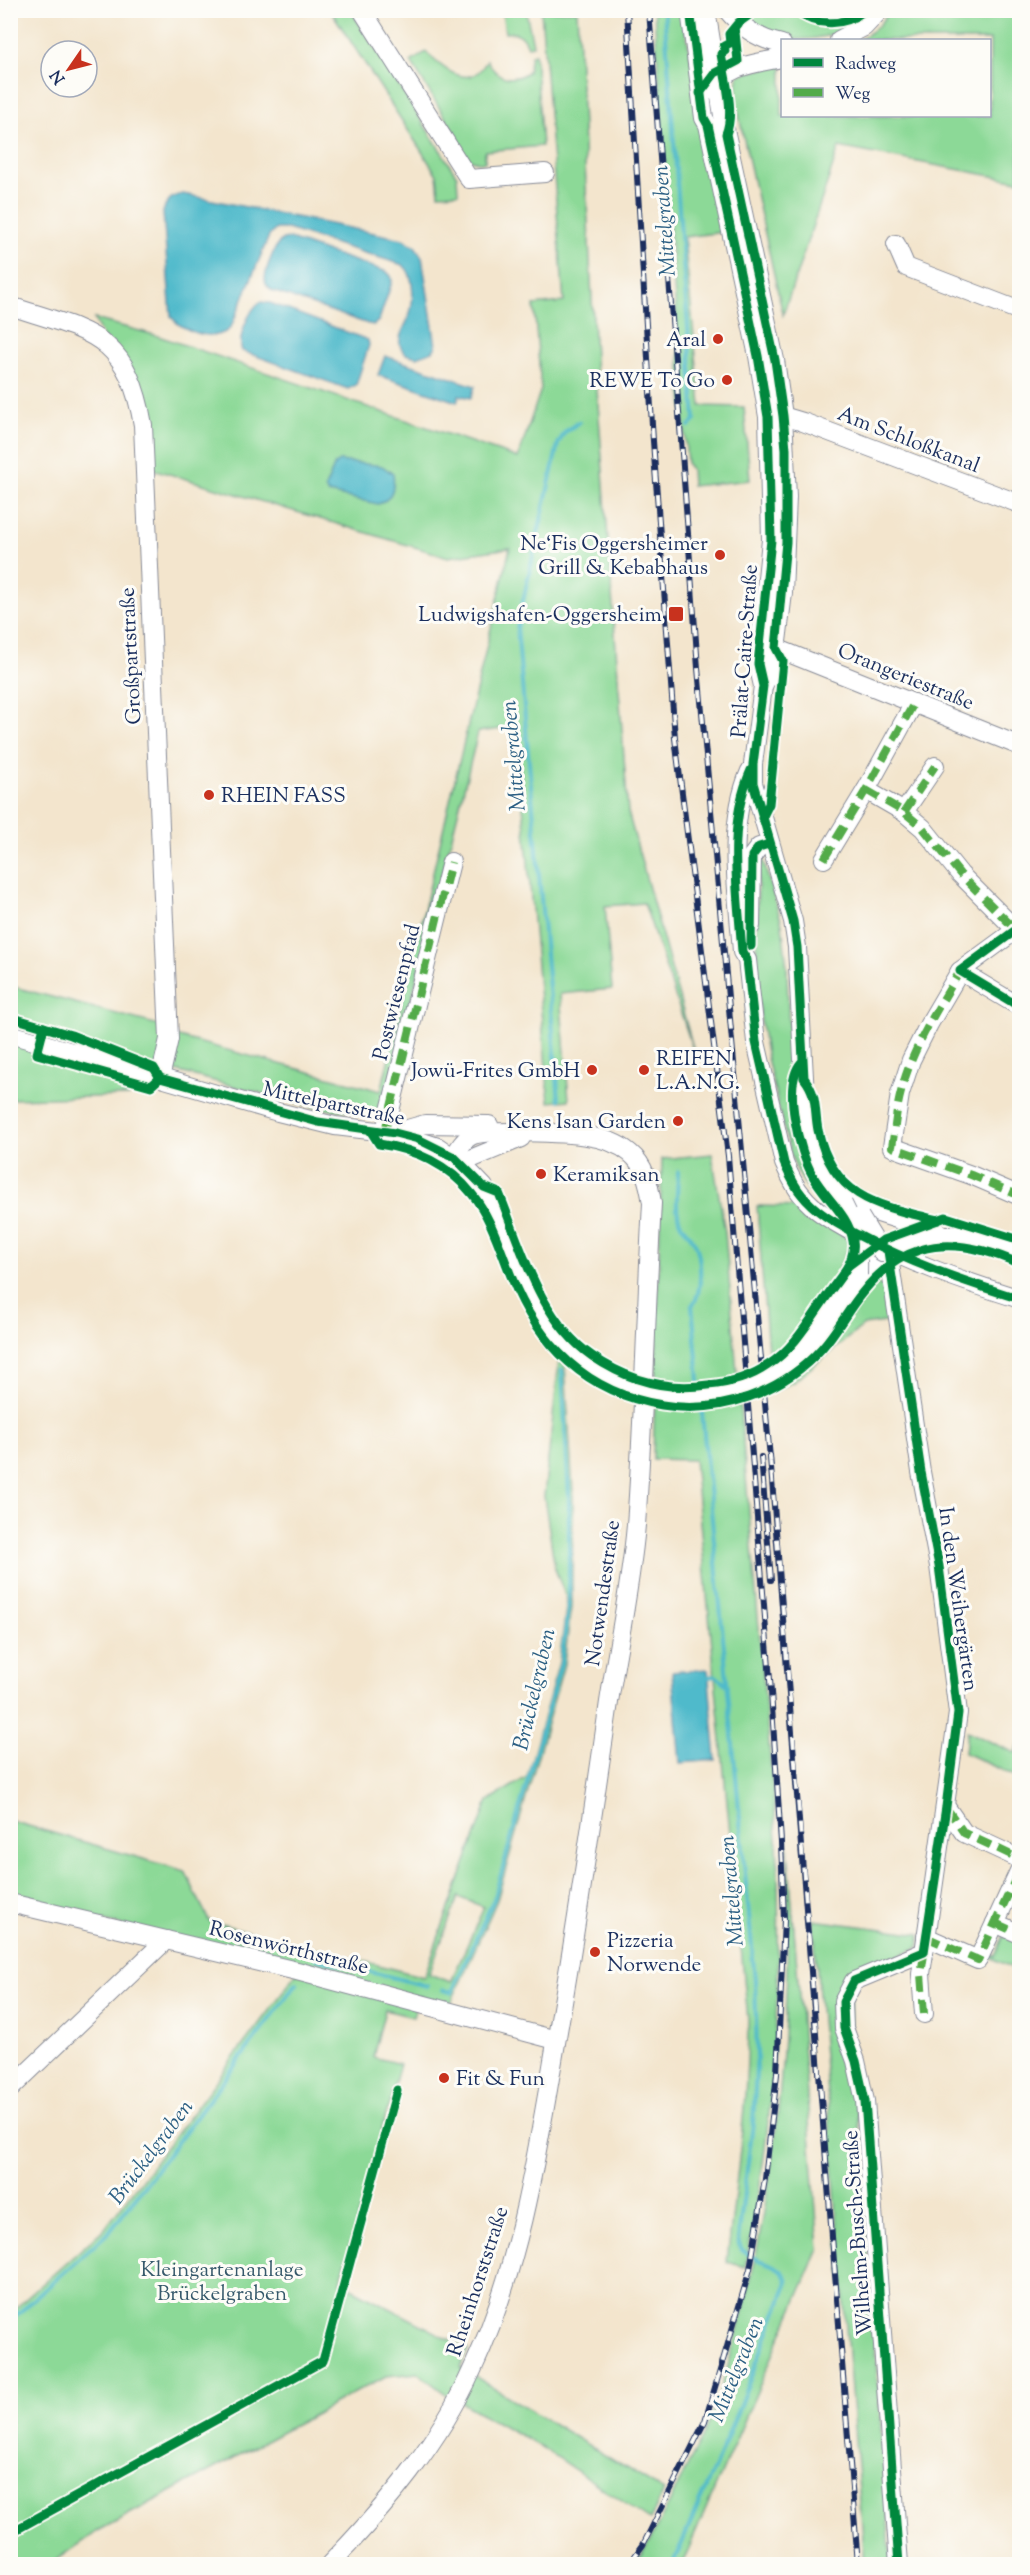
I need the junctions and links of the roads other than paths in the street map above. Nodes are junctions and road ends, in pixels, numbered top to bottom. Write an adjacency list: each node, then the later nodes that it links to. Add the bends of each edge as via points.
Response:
1 (362, 10): 11 (street, via 469,179)
2 (690, 10): 10 (street, Prälat-Caire-Straße)
3 (706, 10): 9 (street, Prälat-Caire-Straße)
4 (727, 10): 7 (street, via 757,36)
5 (880, 10): 6 (street, via 864,27)
6 (841, 39)
7 (781, 43)
8 (781, 58): 9 (street, via 745,66)
9 (717, 82): 10 (street); 13 (street, Prälat-Caire-Straße)
10 (708, 125): 13 (street, Prälat-Caire-Straße)
11 (545, 173)
12 (897, 244): 15 (street, via 906,267)
13 (751, 286): 16 (street, Prälat-Caire-Straße, via 775,360)
14 (10, 306): 33 (street, Großpartstraße, via 98,338 121,360 137,394 142,425 169,1039)
15 (1020, 311)
16 (775, 417): 17 (street, Am Schloßkanal); 18 (street, Prälat-Caire-Straße, via 786,449 786,542)
17 (1020, 504)
18 (768, 646): 19 (street, Orangeriestraße); 21 (street, Prälat-Caire-Straße, via 774,666 763,686)
19 (914, 703): 20 (street, Orangeriestraße); 23 (street)
20 (1020, 746)
21 (753, 764): 25 (street, Prälat-Caire-Straße, via 756,799); 29 (street, Prälat-Caire-Straße, via 741,797 736,854 742,952)
22 (935, 766): 24 (street)
23 (866, 790): 24 (street); 26 (street)
24 (904, 812): 28 (street, via 923,828 960,874)
25 (770, 844): 29 (street, Prälat-Caire-Straße, via 759,847 752,856 751,952); 40 (street, Prälat-Caire-Straße, via 797,947 807,1132 817,1163)
26 (824, 859)
27 (451, 862): 34 (street, Postwiesenpfad)
28 (1018, 929): 30 (street)
29 (747, 960): 42 (street, Prälat-Caire-Straße, via 756,1042 784,1163 792,1180 819,1211)
30 (960, 971): 31 (street); 39 (street, via 911,1060 900,1094 892,1147)
31 (1020, 1007)
32 (10, 1034): 33 (street, Mittelpartstraße)
33 (160, 1078): 34 (street, Mittelpartstraße, via 318,1122)
34 (390, 1132): 35 (street, via 425,1124 517,1126); 37 (street, Mittelpartstraße, via 418,1139)
35 (527, 1133): 36 (street); 37 (street, via 472,1135 465,1140); 55 (street, Notwendestraße, via 587,1136 612,1142 632,1155 645,1175 652,1203 635,1529)
36 (502, 1145): 37 (street); 38 (street, via 489,1161)
37 (458, 1160): 38 (street)
38 (484, 1188): 44 (street, bridge, via 524,1283 553,1333 602,1375 649,1393 683,1397 727,1393 766,1378 794,1359)
39 (1020, 1196)
40 (842, 1199): 41 (street); 42 (street, Prälat-Caire-Straße, bridge); 44 (street, bridge, via 856,1229)
41 (941, 1234): 42 (street); 43 (street, via 970,1236)
42 (891, 1249): 44 (street); 45 (street, via 939,1273); 46 (street, In den Weihergärten, via 958,1713)
43 (1020, 1252)
44 (858, 1275)
45 (1020, 1299)
46 (946, 1807): 47 (street, via 964,1833); 53 (street, In den Weihergärten)
47 (1020, 1859)
48 (1020, 1869): 50 (street)
49 (10, 1904): 52 (street, Rosenwörthstraße)
50 (995, 1923): 51 (street); 53 (street, via 978,1959)
51 (1020, 1934)
52 (166, 1940): 55 (street, Rosenwörthstraße); 56 (street)
53 (925, 1944): 54 (street, via 921,1974); 58 (street, Wilhelm-Busch-Straße, via 854,1981 843,2002 844,2028 865,2101)
54 (924, 2014)
55 (556, 2040): 57 (street, Rheinhorststraße, via 521,2225 476,2364 414,2467)
56 (10, 2089)
57 (330, 2565)
58 (899, 2565)

